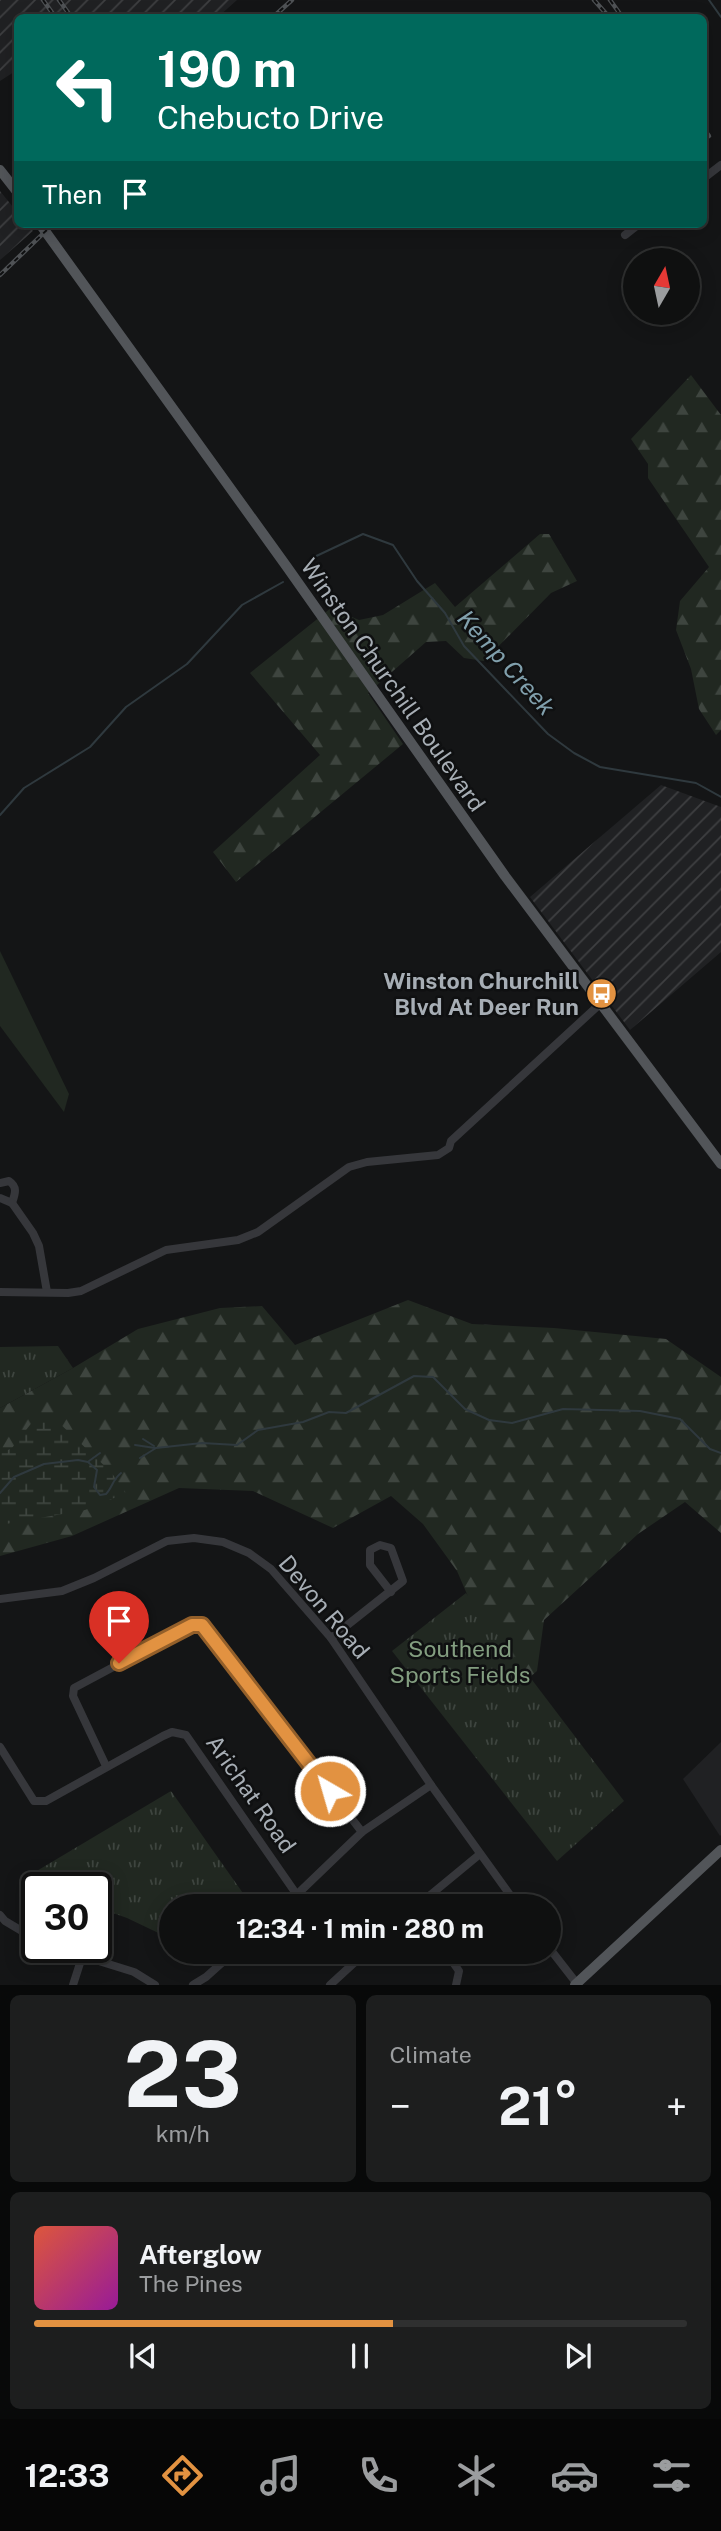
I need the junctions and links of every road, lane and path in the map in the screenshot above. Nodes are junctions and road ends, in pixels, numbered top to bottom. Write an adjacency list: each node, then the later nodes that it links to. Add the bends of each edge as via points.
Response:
1 (721, 165): 3 (street)
2 (0, 170): 4 (main road)
3 (707, 176)
4 (14, 188)
5 (43, 228): 8 (main road, Winston Churchill Boulevard, via 505,876)
6 (634, 228): 7 (street)
7 (625, 235)
8 (601, 1003): 9 (main road, Winston Churchill Boulevard); 14 (street, via 438,1154 349,1167 258,1232 238,1240 166,1250 80,1291)
9 (721, 1164)
10 (0, 1182): 12 (street, via 14,1185)
11 (0, 1198): 12 (street)
12 (12, 1203): 14 (street, via 39,1246)
13 (0, 1292): 14 (street)
14 (47, 1292)
15 (391, 1592): 15 (street, via 370,1565 370,1550 380,1545 391,1548 401,1570 403,1581); 17 (street)
16 (0, 1599): 17 (street, Devon Road, via 62,1591 167,1541 194,1538 223,1542 271,1569)
17 (331, 1638): 20 (street, Devon Road)
18 (0, 1747): 19 (street, Arichat Road, via 34,1801 46,1801)
19 (106, 1766): 21 (street, via 73,1696 74,1688 192,1625 202,1625); 24 (street, Arichat Road, via 172,1732 186,1735)
20 (431, 1785): 21 (street); 23 (street, Devon Road)
21 (362, 1832): 25 (street)
22 (721, 1850): 36 (main road)
23 (480, 1854): 26 (street); 27 (street, Devon Road)
24 (297, 1894)
25 (299, 1894)
26 (432, 1894)
27 (509, 1894)
28 (0, 1915): 29 (street)
29 (21, 1930)
30 (80, 1963): 37 (street)
31 (103, 1963): 38 (street, via 134,1972)
32 (561, 1963): 36 (street)
33 (219, 1964): 39 (street)
34 (353, 1964): 40 (street)
35 (454, 1964): 41 (street, via 459,1972)
36 (577, 1984)
37 (73, 1985)
38 (155, 1985)
39 (193, 1985)
40 (330, 1985)
41 (456, 1985)

